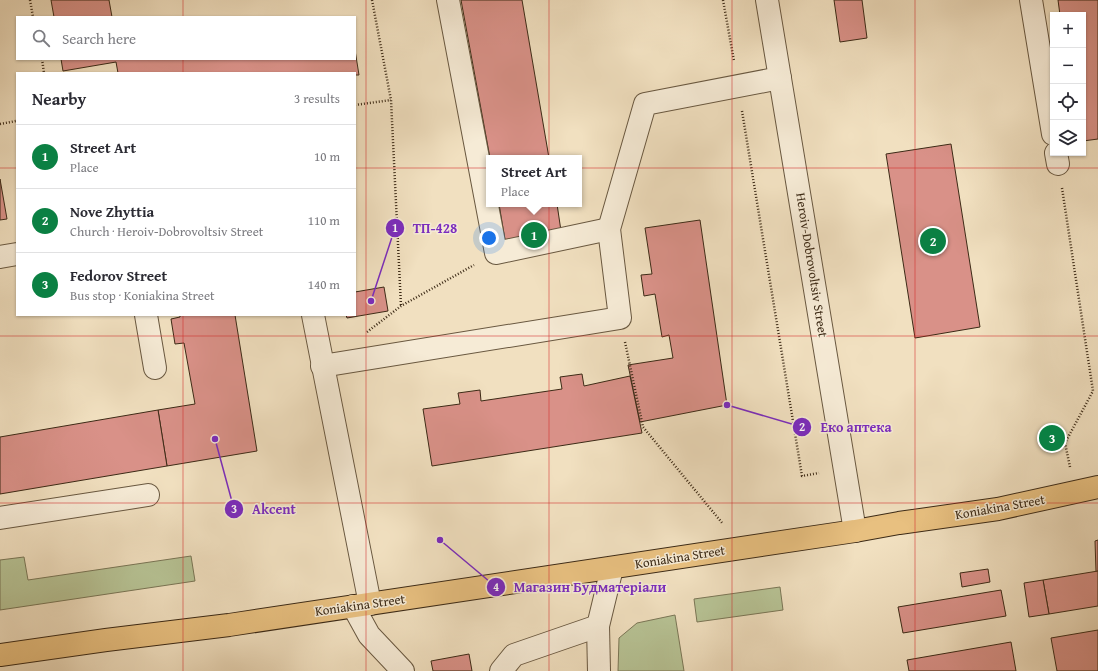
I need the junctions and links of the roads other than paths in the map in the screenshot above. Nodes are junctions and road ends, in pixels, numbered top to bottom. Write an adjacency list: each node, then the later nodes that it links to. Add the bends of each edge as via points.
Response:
1 (448, 0): 6 (street)
2 (767, 0): 4 (street, Heroiv-Dobrovoltsiv Street)
3 (1031, 0): 5 (street)
4 (780, 78): 8 (street, via 645,104); 18 (street, Heroiv-Dobrovoltsiv Street)
5 (1051, 120)
6 (486, 200)
7 (487, 207): 8 (street, via 496,253)
8 (609, 229): 13 (street, via 620,318)
9 (16, 254): 10 (street)
10 (0, 257)
11 (146, 316): 14 (street)
12 (313, 316): 13 (street)
13 (322, 366): 20 (street)
14 (155, 368)
15 (1098, 488): 18 (main road, Koniakina Street, via 998,509)
16 (148, 495): 17 (street)
17 (0, 518)
18 (856, 531): 19 (main road, Koniakina Street)
19 (612, 568): 20 (main road, Koniakina Street); 21 (street)
20 (362, 605): 22 (main road, Koniakina Street); 23 (street, via 368,635)
21 (598, 626): 24 (street, via 514,655); 25 (street)
22 (0, 655)
23 (403, 671)
24 (501, 671)
25 (599, 671)

